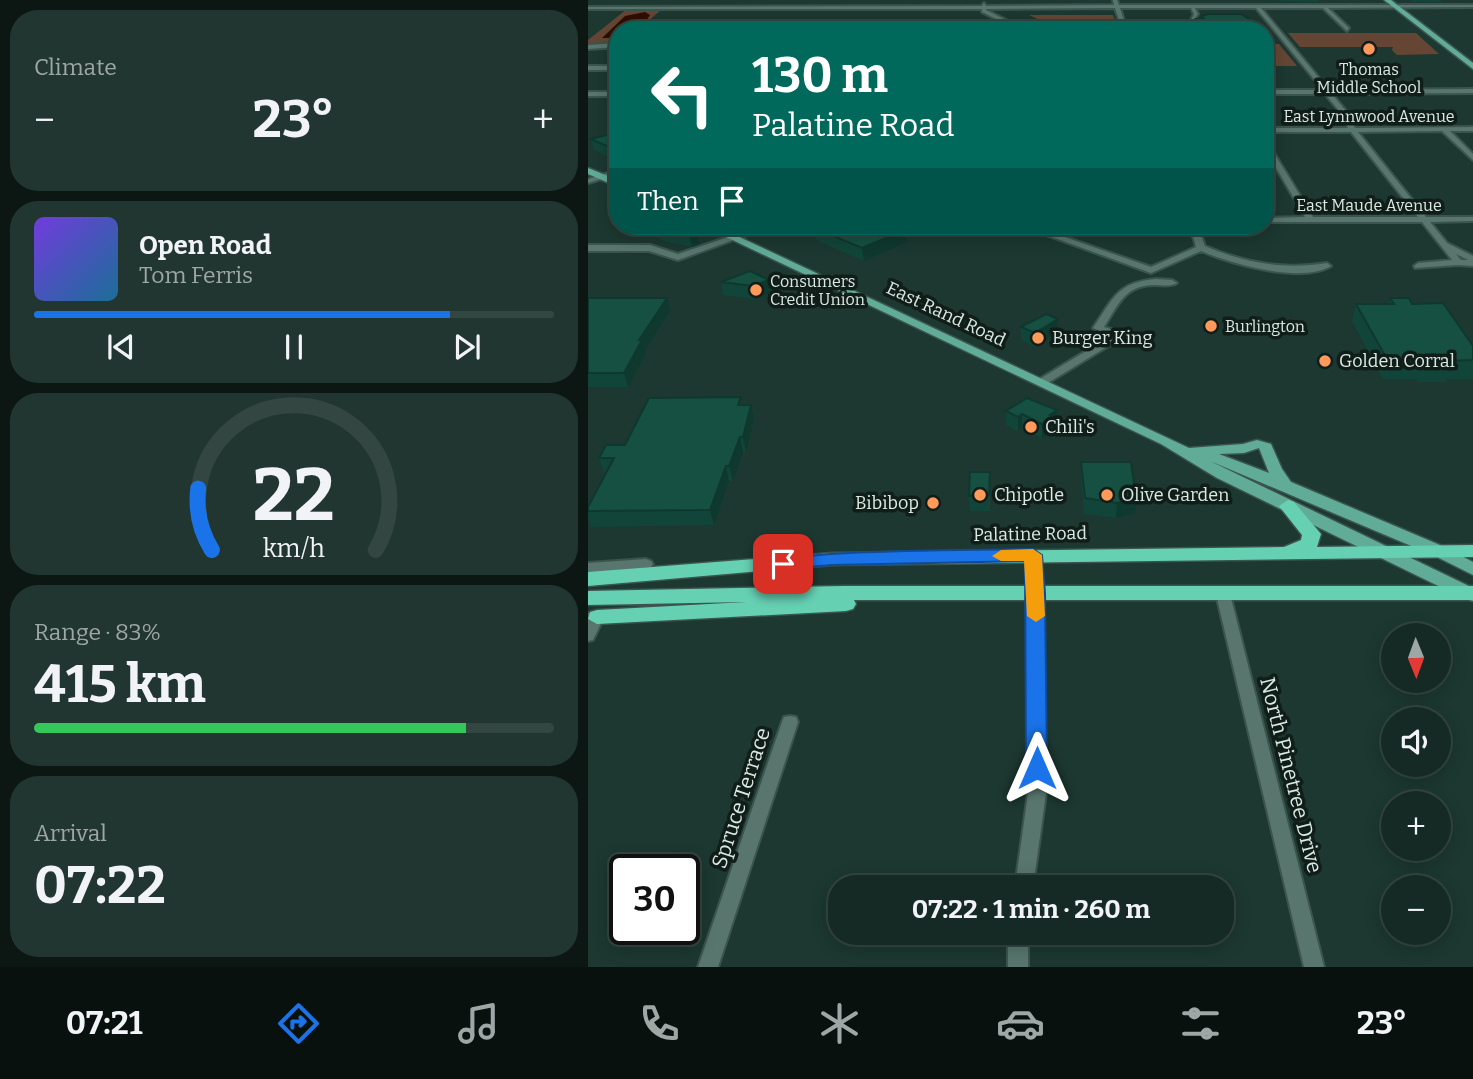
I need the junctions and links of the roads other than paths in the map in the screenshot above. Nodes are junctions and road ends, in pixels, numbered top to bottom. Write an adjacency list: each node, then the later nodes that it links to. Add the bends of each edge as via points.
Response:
1 (841, 0): 10 (street)
2 (1387, 0): 8 (main road)
3 (984, 3): 4 (street); 10 (street); 13 (street, via 984,11)
4 (1116, 3): 5 (street); 14 (street)
5 (1192, 6): 6 (street); 15 (street, via 1196,14)
6 (1257, 6): 7 (street); 16 (street)
7 (1324, 6): 8 (street); 18 (street)
8 (1395, 6): 9 (street); 21 (main road)
9 (1473, 6)
10 (838, 7): 11 (street); 12 (street)
11 (590, 9)
12 (830, 21)
13 (1005, 21)
14 (1122, 21)
15 (1192, 21)
16 (1269, 21)
17 (1274, 27): 24 (street)
18 (1347, 29)
19 (609, 45): 20 (street)
20 (590, 46)
21 (1473, 67)
22 (588, 68): 23 (street)
23 (609, 68)
24 (1326, 91): 25 (street); 26 (street); 29 (street)
25 (1473, 91)
26 (1274, 92)
27 (588, 94): 28 (street)
28 (609, 94)
29 (1353, 130): 30 (street, East Lynnwood Avenue); 32 (street, East Lynnwood Avenue); 41 (street)
30 (1444, 130): 31 (street, East Lynnwood Avenue); 34 (street)
31 (1473, 130)
32 (1274, 131)
33 (1274, 158): 40 (street)
34 (1473, 158)
35 (588, 171): 37 (main road)
36 (609, 175): 37 (street)
37 (601, 177): 38 (main road); 39 (street)
38 (609, 180)
39 (588, 181)
40 (1310, 219): 41 (street, East Maude Avenue); 43 (street, East Maude Avenue)
41 (1426, 219): 42 (street, East Maude Avenue); 49 (street)
42 (1473, 219)
43 (1274, 220)
44 (727, 235): 48 (main road, East Rand Road)
45 (746, 235): 48 (street)
46 (1052, 235): 51 (street, via 1151,270)
47 (1197, 235): 51 (street)
48 (736, 239): 50 (street, via 678,257 650,248); 57 (main road, East Rand Road)
49 (1445, 245): 52 (street); 53 (street)
50 (588, 248)
51 (1201, 248): 54 (street, via 1249,266 1298,270)
52 (1473, 261): 53 (street)
53 (1458, 262): 55 (street)
54 (1327, 266)
55 (1418, 266)
56 (1172, 283): 57 (street, via 1131,284 1098,328 1119,335)
57 (1042, 382): 58 (main road, East Rand Road)
58 (1166, 441): 59 (main road, East Rand Road); 61 (main road, East Rand Road)
59 (1195, 451): 60 (main road, East Rand Road); 60 (main road, via 1262,445)
60 (1286, 487): 64 (main road, East Rand Road)
61 (1288, 506): 63 (main road, East Rand Road); 65 (highway, via 1312,534 1301,549)
62 (1473, 551): 64 (highway, Palatine Road)
63 (1383, 552): 64 (highway, Palatine Road); 65 (highway, Palatine Road); 74 (main road, East Rand Road)
64 (1441, 552): 70 (main road, East Rand Road)
65 (1278, 553): 66 (highway, Palatine Road)
66 (1033, 555): 67 (highway, Palatine Road); 72 (street)
67 (832, 559): 68 (highway); 71 (highway, Palatine Road)
68 (646, 564): 69 (street)
69 (588, 568)
70 (1473, 569)
71 (588, 579)
72 (1036, 593): 73 (highway); 75 (highway); 80 (street, via 1037,793)
73 (1223, 594): 74 (highway); 84 (street, North Pinetree Drive)
74 (1471, 594)
75 (895, 595): 76 (highway); 77 (highway, via 844,604)
76 (588, 598)
77 (593, 617): 78 (street)
78 (588, 636)
79 (790, 722): 82 (street, Spruce Terrace)
80 (1026, 875)
81 (1018, 945): 83 (street)
82 (708, 967)
83 (1018, 967)
84 (1314, 967)

